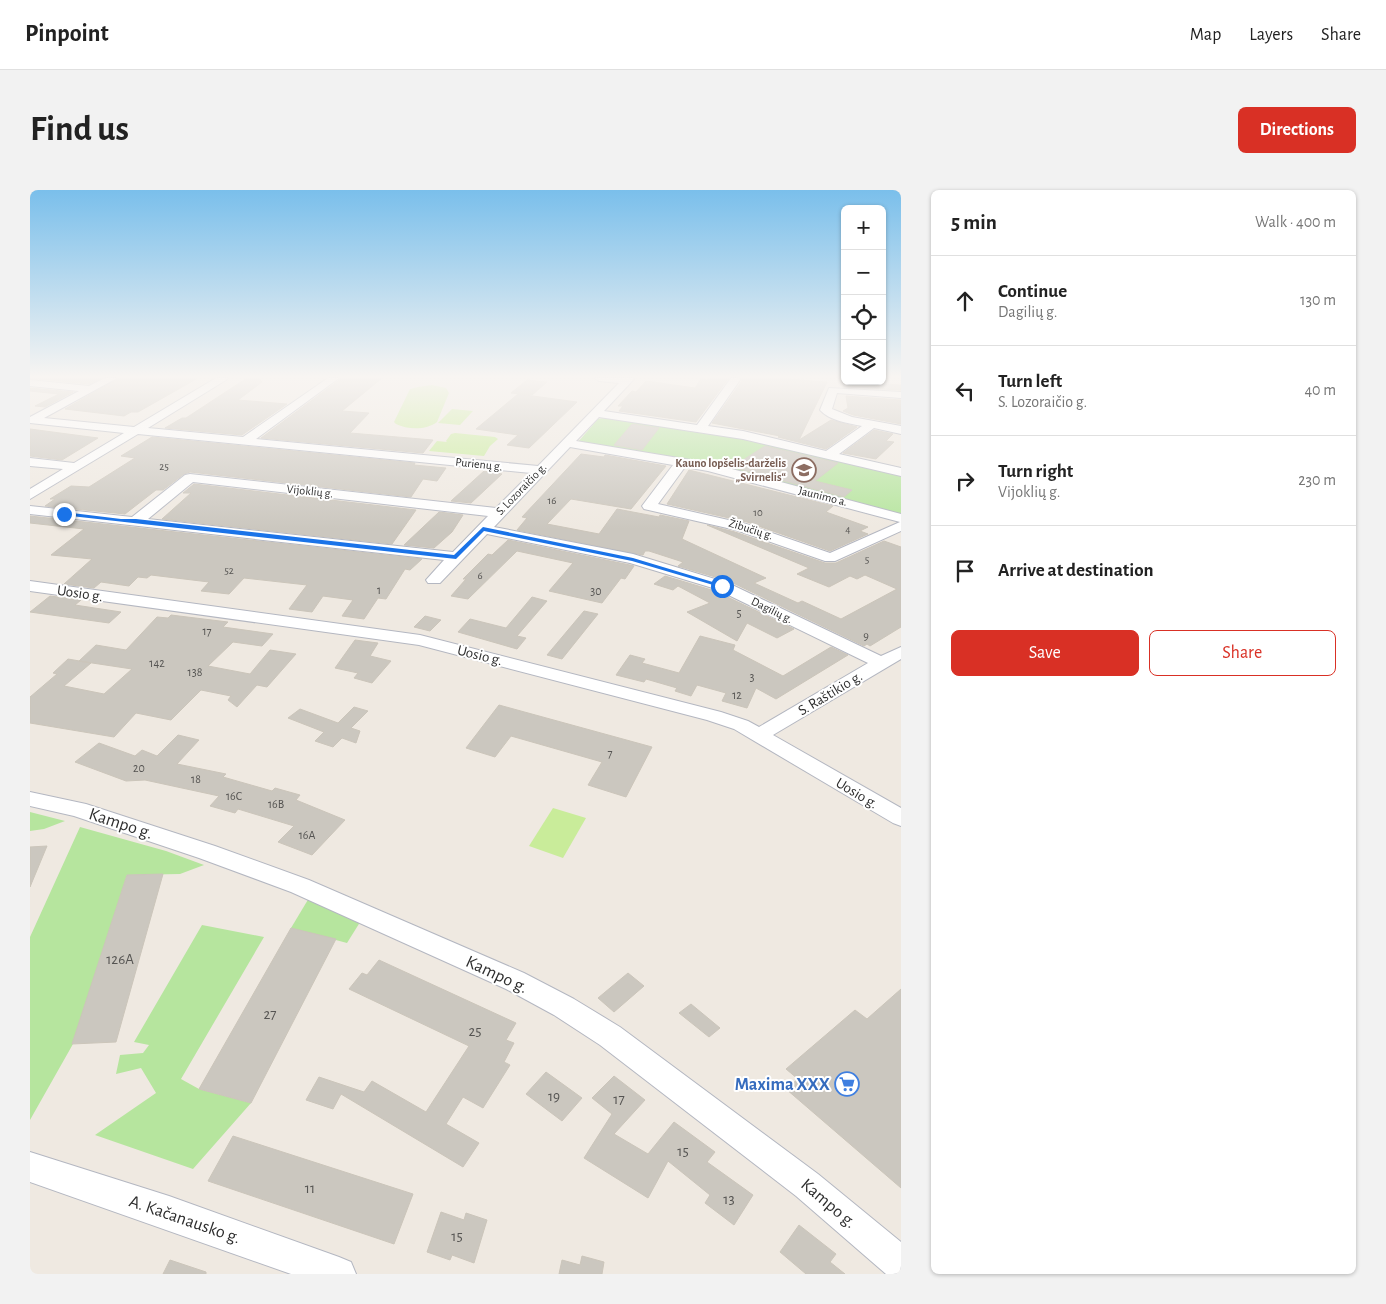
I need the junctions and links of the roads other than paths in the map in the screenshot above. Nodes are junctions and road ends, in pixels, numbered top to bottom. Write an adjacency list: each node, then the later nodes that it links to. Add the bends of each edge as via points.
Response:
1 (121, 429): 6 (street, Purienų g.)
2 (263, 429): 7 (street)
3 (581, 429): 8 (street, S. Lozoraičio g.)
4 (705, 429): 9 (street)
5 (866, 429): 9 (street)
6 (136, 430): 7 (street, Purienų g.); 12 (street)
7 (245, 441): 13 (street, Purienų g.)
8 (567, 443): 11 (street, Jaunimo a.); 13 (street, S. Lozoraičio g.)
9 (830, 454): 14 (street)
10 (30, 462): 12 (street)
11 (682, 462): 18 (street, Jaunimo a.); 20 (street, Žibučių g., via 649,506 726,522 778,537 830,558)
12 (77, 467): 15 (street)
13 (541, 470): 17 (street, S. Lozoraičio g.)
14 (901, 472)
15 (30, 495)
16 (30, 510): 19 (street)
17 (499, 513): 19 (street, Vijoklių g., via 190,478); 21 (street, S. Lozoraičio g.)
18 (901, 518)
19 (136, 520): 22 (street)
20 (901, 526)
21 (483, 529): 22 (street, S. Lozoraičio g.); 26 (street, Dagilių g., via 633,559 722,586)
22 (456, 558): 23 (street, S. Lozoraičio g.)
23 (434, 580)
24 (30, 586): 27 (street, Uosio g., via 420,640 714,716)
25 (901, 652): 26 (street, S. Raštikio g.)
26 (882, 663): 27 (street, S. Raštikio g.)
27 (759, 735): 29 (street, Uosio g.)
28 (30, 799): 31 (street, Kampo g., via 78,809 300,886 515,981 564,1007 610,1036 807,1184)
29 (901, 818)
30 (30, 1167): 32 (street, A. Kačanausko g.)
31 (901, 1264)
32 (339, 1274)

